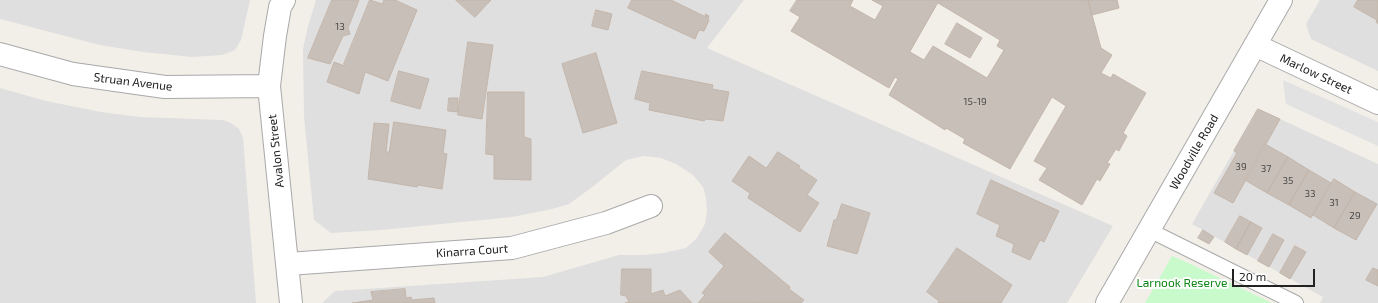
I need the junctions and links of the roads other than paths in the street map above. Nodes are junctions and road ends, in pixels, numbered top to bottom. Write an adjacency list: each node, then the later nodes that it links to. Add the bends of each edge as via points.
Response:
1 (284, 0): 5 (street, Avalon Street, via 280,7)
2 (1281, 0): 3 (street, Woodville Road)
3 (1255, 45): 6 (street, Marlow Street); 8 (street, Woodville Road)
4 (0, 54): 5 (street, Struan Avenue, via 73,74 165,87)
5 (269, 86): 9 (street, Avalon Street)
6 (1378, 103)
7 (650, 206): 9 (street, Kinarra Court, via 606,223 512,248)
8 (1149, 230): 11 (street, Woodville Road); 12 (lane)
9 (288, 264): 10 (street, Avalon Street)
10 (291, 303)
11 (1107, 303)
12 (1296, 303)

